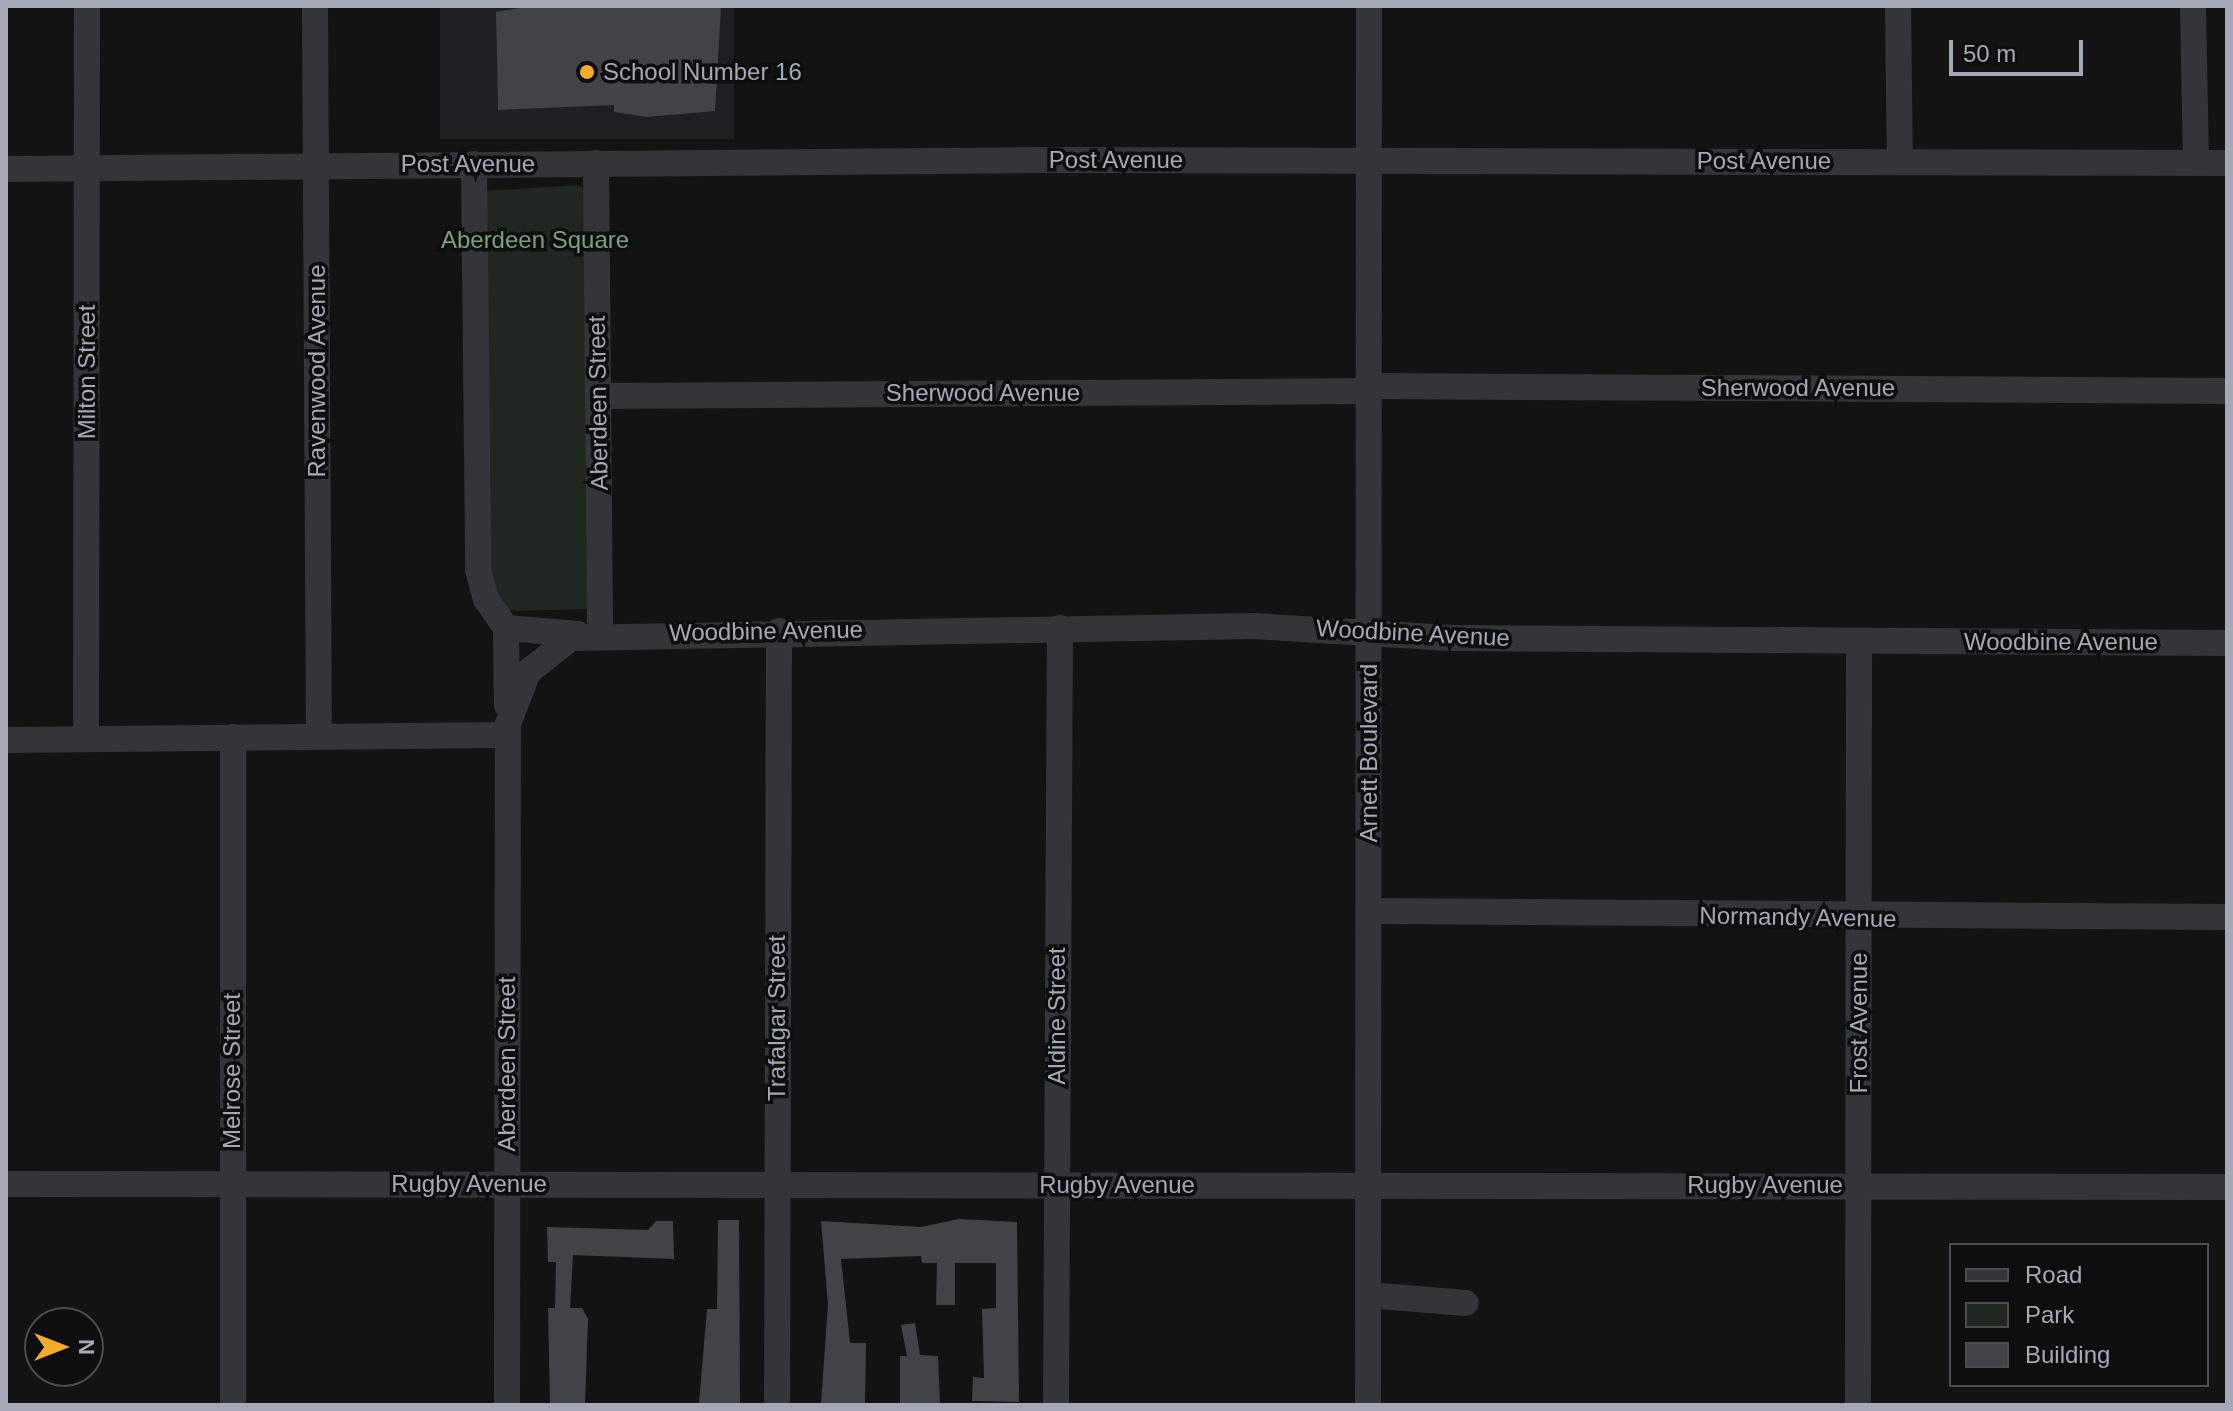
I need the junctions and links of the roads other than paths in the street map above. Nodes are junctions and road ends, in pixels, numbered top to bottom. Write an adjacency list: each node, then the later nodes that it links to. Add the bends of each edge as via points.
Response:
1 (87, 6): 14 (street, Milton Street)
2 (315, 6): 12 (street, Ravenwood Avenue)
3 (1369, 6): 6 (street, Arnett Boulevard)
4 (1898, 6): 7 (street)
5 (2193, 6): 8 (street)
6 (1370, 160): 7 (street, Post Avenue); 9 (street, Post Avenue); 15 (street, Arnett Boulevard)
7 (1900, 161): 8 (street, Post Avenue)
8 (2196, 162): 10 (street, Post Avenue)
9 (596, 163): 11 (street, Post Avenue); 17 (street, Aberdeen Street)
10 (2227, 163)
11 (474, 164): 12 (street, Post Avenue); 18 (street, Aberdeen Street, via 478,570)
12 (316, 165): 14 (street, Post Avenue); 26 (street, Ravenwood Avenue)
13 (6, 169): 14 (street, Post Avenue)
14 (88, 169): 28 (street, Milton Street)
15 (1369, 388): 16 (street, Sherwood Avenue); 17 (street, Sherwood Avenue); 22 (street, Arnett Boulevard)
16 (2227, 391)
17 (598, 396): 21 (street, Aberdeen Street)
18 (506, 628): 21 (street); 25 (street, Aberdeen Street)
19 (1060, 628): 20 (street, Woodbine Avenue); 22 (street, Woodbine Avenue); 37 (street, Aldine Street)
20 (779, 631): 21 (street, Woodbine Avenue); 36 (street, Trafalgar Street)
21 (595, 633): 25 (street, Aberdeen Street, via 560,643 535,663 516,690)
22 (1369, 633): 23 (street, Woodbine Avenue); 30 (street, Arnett Boulevard)
23 (1859, 642): 24 (street, Woodbine Avenue); 32 (street, Frost Avenue)
24 (2227, 643)
25 (508, 729): 26 (street); 35 (street, Aberdeen Street)
26 (319, 736): 27 (street)
27 (233, 737): 28 (street); 34 (street, Melrose Street)
28 (86, 739): 29 (street)
29 (6, 740)
30 (1369, 911): 32 (street, Normandy Avenue); 39 (street, Arnett Boulevard)
31 (2227, 917): 32 (street, Normandy Avenue)
32 (1859, 918): 38 (street, Frost Avenue)
33 (6, 1184): 34 (street, Rugby Avenue)
34 (232, 1184): 35 (street, Rugby Avenue); 43 (street, Melrose Street)
35 (506, 1184): 36 (street, Rugby Avenue); 44 (street, Aberdeen Street)
36 (776, 1184): 37 (street, Rugby Avenue); 45 (street, Trafalgar Street)
37 (1056, 1184): 39 (street, Rugby Avenue); 46 (street, Aldine Street)
38 (1860, 1184): 39 (street, Rugby Avenue); 40 (street, Rugby Avenue); 48 (street, Frost Avenue)
39 (1368, 1186): 41 (street, Arnett Boulevard)
40 (2227, 1187)
41 (1368, 1295): 42 (street); 47 (street, Arnett Boulevard)
42 (1466, 1303)
43 (233, 1405)
44 (507, 1405)
45 (777, 1405)
46 (1056, 1405)
47 (1368, 1405)
48 (1858, 1405)

